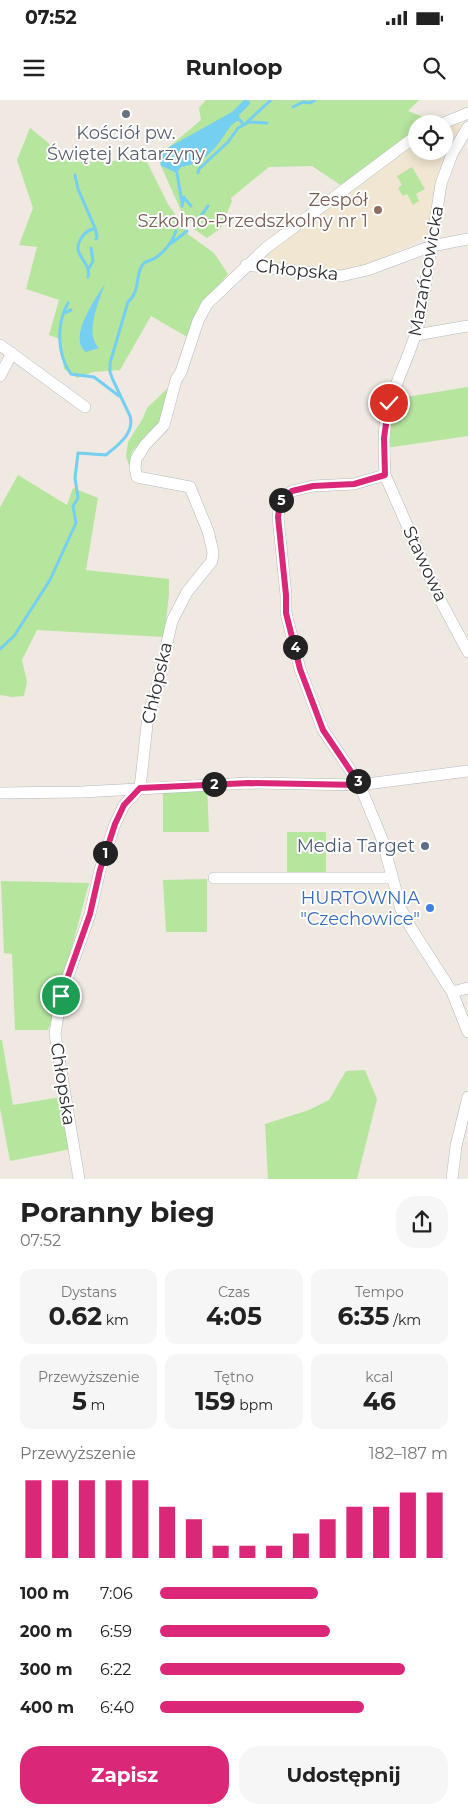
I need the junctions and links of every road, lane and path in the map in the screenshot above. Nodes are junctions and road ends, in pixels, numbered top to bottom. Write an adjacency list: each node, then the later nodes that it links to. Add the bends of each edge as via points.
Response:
1 (468, 113): 2 (street)
2 (453, 119)
3 (468, 127): 6 (street, Mazańcowicka, via 452,154 441,184)
4 (408, 142): 7 (street, Chłopska)
5 (468, 239): 6 (street, Chłopska)
6 (432, 246): 7 (street, Chłopska, via 341,276); 9 (street, Mazańcowicka)
7 (246, 265): 18 (street, Chłopska, via 207,304 176,380 164,425 136,459 137,477 190,487 208,530 213,552 212,561 188,592 172,621 148,716)
8 (468, 326): 9 (street)
9 (416, 335): 14 (street, Mazańcowicka, via 389,403 384,438)
10 (0, 345): 11 (street)
11 (12, 352): 12 (street); 13 (street)
12 (0, 376)
13 (86, 407)
14 (385, 475): 15 (street, Stawowa, via 438,596); 17 (street, via 354,484 313,486 292,491 280,502 278,517 286,613 300,669 323,730)
15 (468, 652)
16 (468, 771): 17 (street)
17 (360, 785): 18 (street, via 249,783); 21 (street, via 382,839)
18 (140, 788): 19 (street); 26 (street, Chłopska, via 124,805 115,824 90,914 61,996 55,1034)
19 (0, 792)
20 (214, 878): 21 (street)
21 (392, 878): 23 (street, via 401,909)
22 (468, 988): 23 (street)
23 (452, 992): 24 (street)
24 (468, 1032)
25 (468, 1098): 27 (street)
26 (79, 1179)
27 (452, 1179)

